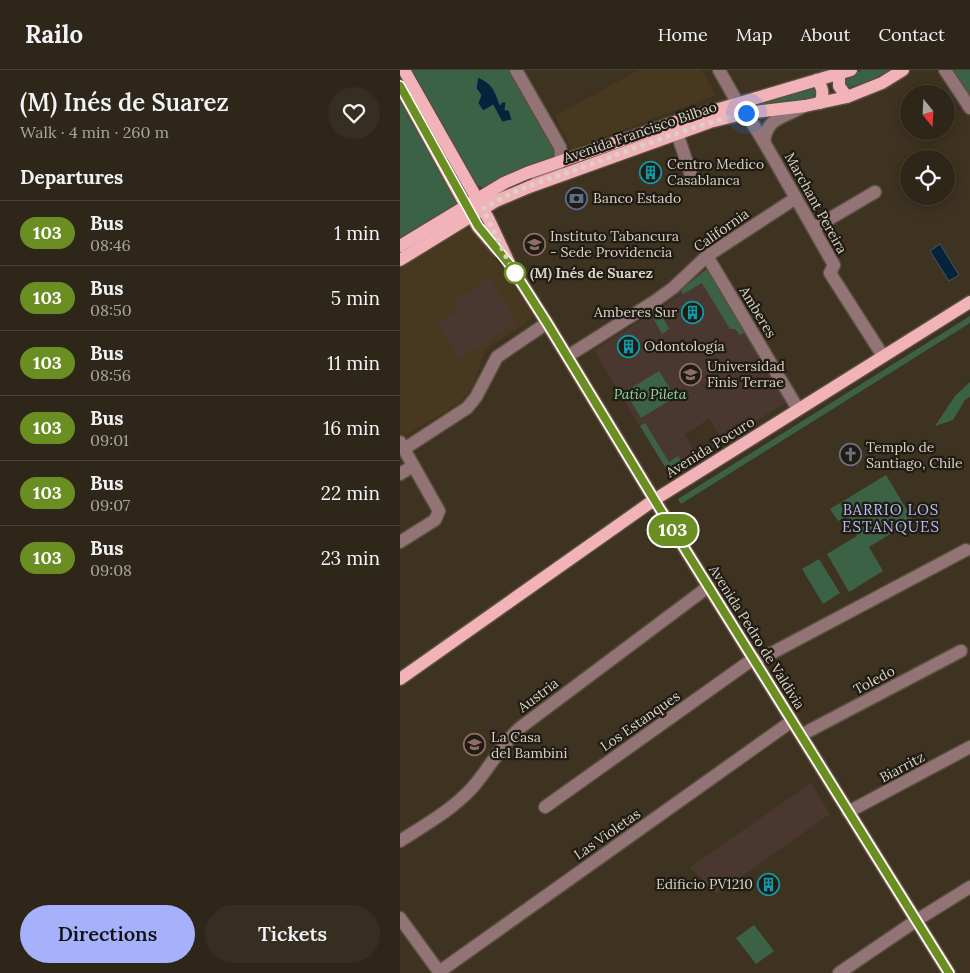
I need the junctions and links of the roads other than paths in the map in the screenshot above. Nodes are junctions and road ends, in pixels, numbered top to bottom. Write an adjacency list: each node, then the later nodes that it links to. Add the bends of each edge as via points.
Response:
1 (402, 70): 22 (main road, Avenida Pedro de Valdivia)
2 (516, 70): 17 (street, via 560,147)
3 (719, 70): 10 (street)
4 (903, 70): 9 (main road, Avenida Francisco Bilbao)
5 (945, 70): 13 (street)
6 (845, 72): 7 (main road, Avenida Francisco Bilbao); 9 (main road, via 839,86)
7 (817, 80): 10 (main road, Avenida Francisco Bilbao); 11 (main road, via 823,90)
8 (400, 86): 23 (main road, Avenida Pedro de Valdivia)
9 (847, 97): 11 (main road, Avenida Francisco Bilbao)
10 (737, 102): 17 (main road, Avenida Francisco Bilbao)
11 (820, 103): 12 (main road, Avenida Francisco Bilbao)
12 (805, 106): 14 (main road, Avenida Francisco Bilbao); 16 (street, via 772,122 766,128)
13 (970, 108)
14 (746, 113): 15 (main road, Avenida Francisco Bilbao); 16 (street, Marchant Pereira)
15 (677, 133): 18 (street); 19 (main road, Avenida Francisco Bilbao)
16 (764, 142): 21 (street, Marchant Pereira)
17 (561, 161): 19 (street, via 550,174); 22 (main road, Avenida Francisco Bilbao, via 504,183)
18 (691, 175)
19 (529, 187): 22 (main road, Avenida Francisco Bilbao)
20 (875, 192): 24 (street)
21 (796, 198): 24 (street, Marchant Pereira); 26 (street, California)
22 (480, 204): 23 (main road, Avenida Francisco Bilbao); 28 (main road, Avenida Pedro de Valdivia)
23 (469, 211): 25 (main road, Avenida Francisco Bilbao); 27 (main road, Avenida Francisco Bilbao); 28 (main road, Avenida Pedro de Valdivia)
24 (814, 228): 32 (street, Marchant Pereira, via 834,265 830,274)
25 (400, 246)
26 (707, 256): 31 (street, California, via 673,288); 33 (street, Amberes)
27 (400, 260)
28 (510, 265): 30 (main road, Avenida Pedro de Valdivia)
29 (970, 302): 32 (main road, Avenida Pocuro)
30 (547, 323): 31 (main road, Avenida Pedro de Valdivia); 34 (street, via 497,357 467,408)
31 (568, 356): 37 (main road, Avenida Pedro de Valdivia)
32 (883, 356): 33 (main road, Avenida Pocuro)
33 (798, 409): 37 (main road, Avenida Pocuro)
34 (402, 446): 35 (street)
35 (413, 466): 36 (street); 38 (street, via 439,511 435,520)
36 (400, 474)
37 (654, 500): 40 (main road, Avenida Pedro de Valdivia); 43 (main road, Avenida Pocuro)
38 (400, 542)
39 (966, 550): 42 (street, Los Estanques)
40 (708, 587): 42 (main road, Avenida Pedro de Valdivia); 49 (street, Austria, via 521,727 506,741 465,796)
41 (961, 651): 45 (street, Toledo)
42 (754, 660): 44 (main road, Avenida Pedro de Valdivia); 47 (street, Los Estanques)
43 (400, 679)
44 (792, 721): 45 (main road, Avenida Pedro de Valdivia); 53 (street, Las Violetas)
45 (801, 735): 48 (main road, Avenida Pedro de Valdivia)
46 (970, 747): 48 (street, Biarritz)
47 (545, 807)
48 (848, 812): 52 (main road, Avenida Pedro de Valdivia)
49 (400, 842)
50 (970, 887): 52 (street)
51 (400, 918): 53 (street)
52 (917, 920): 54 (street); 55 (main road, Avenida Pedro de Valdivia)
53 (439, 972)
54 (839, 973)
55 (949, 973)

